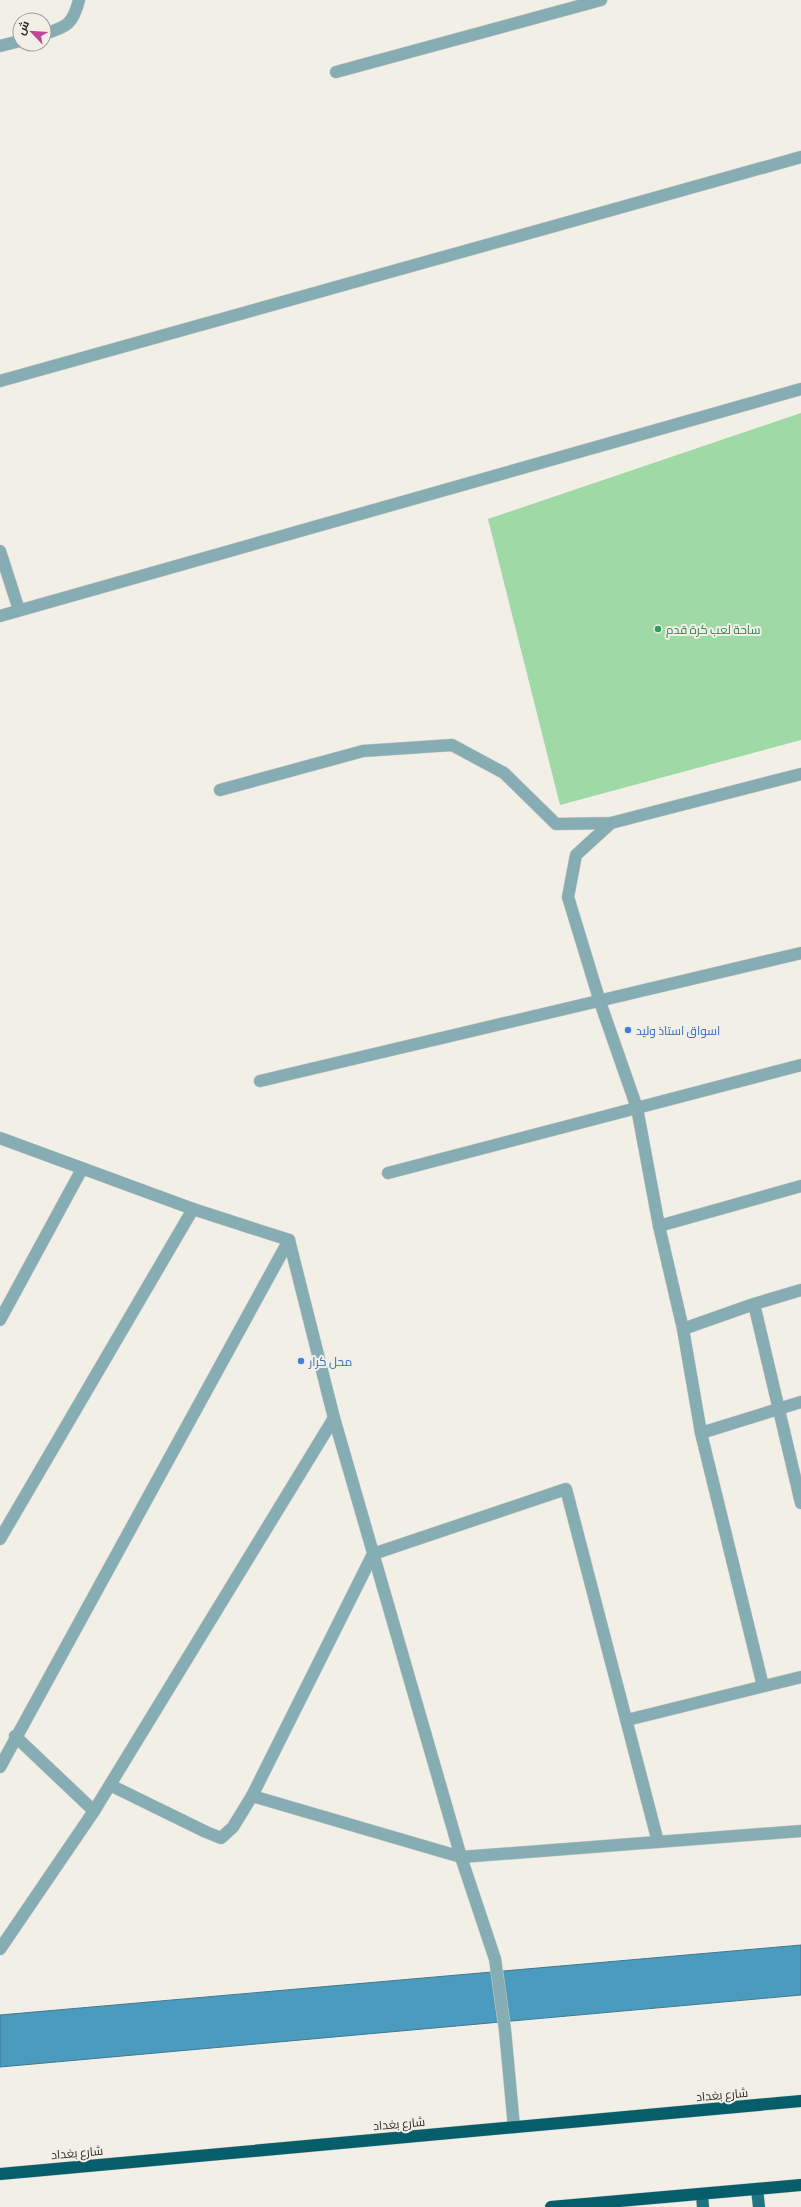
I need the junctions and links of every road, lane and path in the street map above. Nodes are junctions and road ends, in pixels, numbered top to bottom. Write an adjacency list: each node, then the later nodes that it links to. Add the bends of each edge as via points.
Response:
1 (79, 0): 3 (street, via 75,15 65,28)
2 (601, 0): 6 (street)
3 (52, 32)
4 (12, 43): 5 (street)
5 (0, 46)
6 (336, 72)
7 (801, 157): 8 (street)
8 (0, 381)
9 (801, 389): 11 (street)
10 (0, 551): 11 (street)
11 (19, 610): 12 (street)
12 (0, 616)
13 (801, 774): 15 (street)
14 (220, 790): 15 (street, via 362,751 452,745 504,773 556,824)
15 (611, 823): 17 (street, via 576,855 568,898)
16 (801, 953): 17 (street)
17 (600, 1002): 19 (street); 20 (street)
18 (801, 1065): 20 (street)
19 (260, 1081)
20 (636, 1108): 23 (street); 26 (street)
21 (0, 1138): 22 (street)
22 (82, 1169): 25 (street); 30 (street)
23 (388, 1173)
24 (801, 1186): 26 (street)
25 (193, 1209): 27 (street); 37 (street)
26 (659, 1226): 31 (street)
27 (288, 1240): 34 (street); 42 (street)
28 (801, 1290): 29 (street)
29 (754, 1304): 31 (street); 33 (street)
30 (0, 1320)
31 (683, 1329): 35 (street)
32 (801, 1402): 33 (street)
33 (778, 1409): 35 (street); 36 (street)
34 (334, 1418): 38 (street); 44 (street)
35 (701, 1433): 40 (street)
36 (801, 1503)
37 (0, 1539)
38 (373, 1554): 41 (street, via 566,1489); 45 (street); 49 (street)
39 (801, 1677): 40 (street)
40 (763, 1686): 41 (street)
41 (627, 1720): 48 (street)
42 (16, 1736): 43 (street); 46 (street)
43 (0, 1767)
44 (110, 1785): 45 (street, via 221,1838 233,1827); 46 (street)
45 (252, 1796): 49 (street)
46 (94, 1811): 50 (street)
47 (801, 1831): 48 (street)
48 (658, 1842): 49 (street)
49 (461, 1857): 52 (street, via 495,1959)
50 (0, 1949)
51 (801, 2101): 52 (highway, شارع بغداد)
52 (514, 2127): 53 (highway, شارع بغداد)
53 (0, 2174)
54 (801, 2185): 55 (highway)
55 (757, 2189): 56 (highway); 59 (main road)
56 (702, 2194): 57 (highway); 58 (main road)
57 (552, 2207)
58 (703, 2207)
59 (759, 2207)

